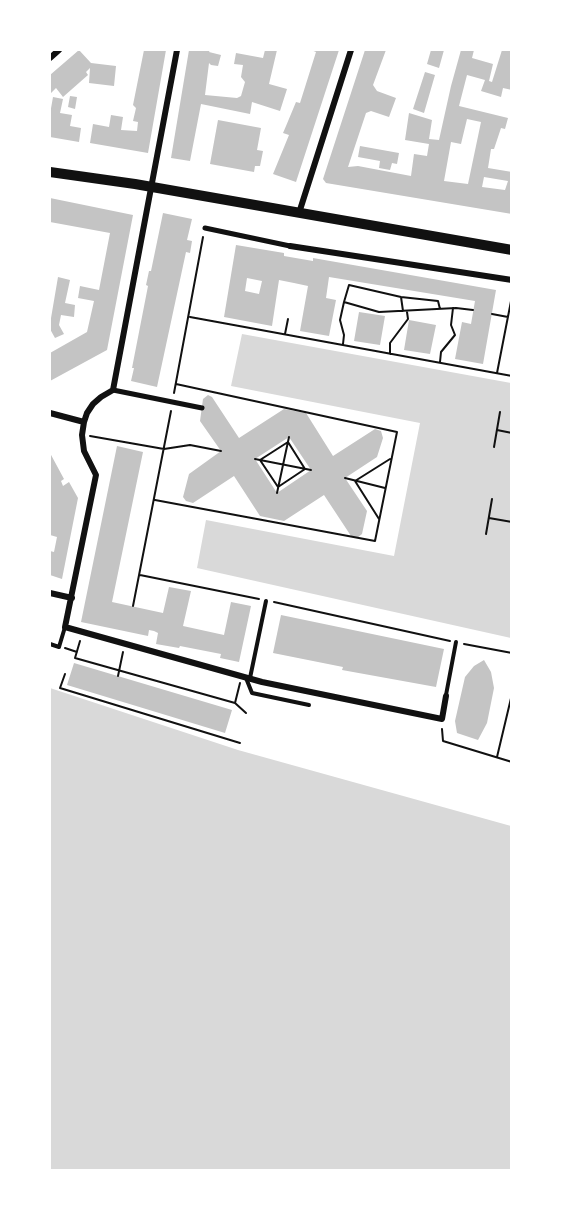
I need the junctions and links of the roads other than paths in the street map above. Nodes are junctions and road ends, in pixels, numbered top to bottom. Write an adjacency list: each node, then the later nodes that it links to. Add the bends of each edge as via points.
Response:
1 (59, 50): 4 (street)
2 (177, 50): 6 (street)
3 (351, 50): 7 (street)
4 (50, 58)
5 (50, 172): 6 (main road)
6 (152, 187): 7 (main road); 12 (street)
7 (299, 213): 10 (main road)
8 (205, 228): 9 (street)
9 (290, 246): 11 (street)
10 (512, 250)
11 (512, 280)
12 (113, 390): 13 (street); 15 (street, via 93,404)
13 (202, 408)
14 (50, 413): 15 (street)
15 (84, 422): 17 (street, via 84,451 96,475)
16 (50, 593): 17 (street)
17 (72, 598): 19 (street)
18 (266, 601): 22 (lane)
19 (65, 627): 21 (lane, via 59,647); 22 (street)
20 (456, 642): 23 (lane)
21 (50, 644)
22 (246, 677): 23 (street, via 442,719); 24 (lane, via 252,693)
23 (446, 696)
24 (309, 705)

